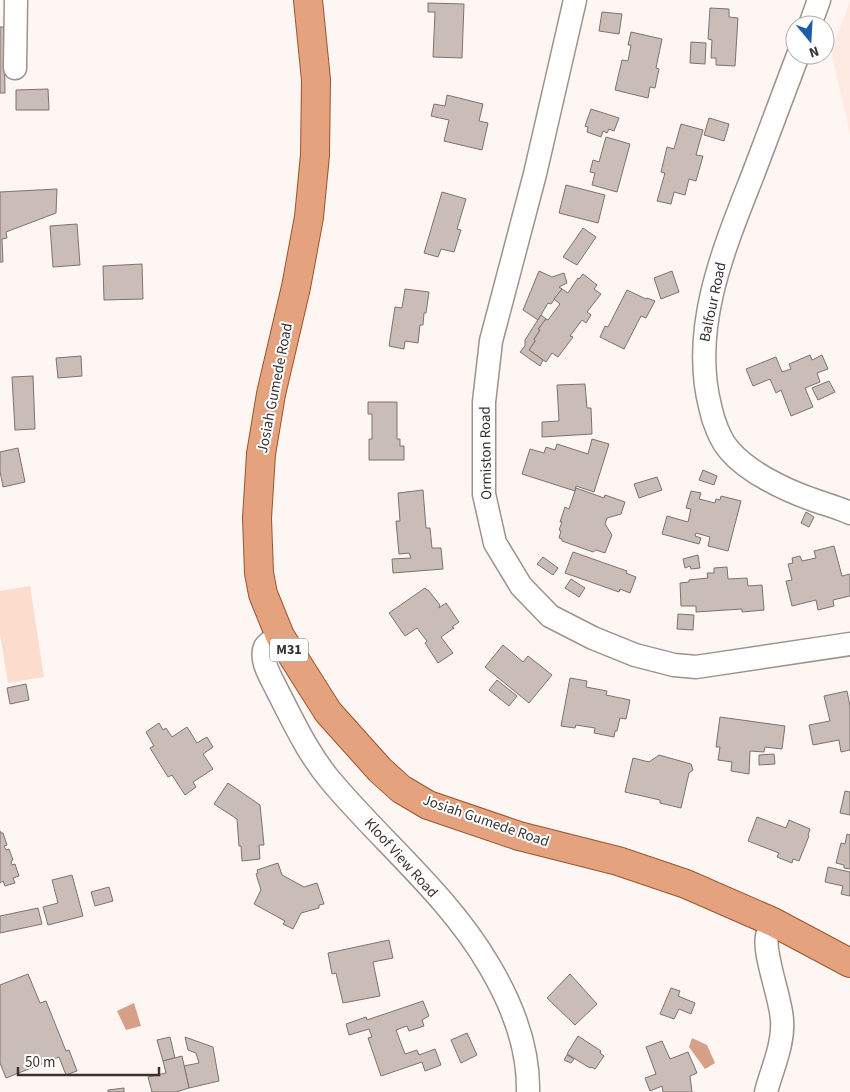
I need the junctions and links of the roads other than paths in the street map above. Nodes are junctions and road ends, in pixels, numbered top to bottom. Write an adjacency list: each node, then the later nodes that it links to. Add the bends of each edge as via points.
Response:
1 (16, 0): 7 (street)
2 (308, 0): 9 (main road, Josiah Gumede Road / M31, via 316,80 315,155 309,217 271,394 261,454 257,518 258,573)
3 (575, 0): 10 (street, Ormiston Road, via 535,174 491,341 484,402 484,494 495,542 521,586 550,616 635,655 696,667)
4 (819, 0): 5 (street)
5 (814, 15)
6 (794, 65): 8 (street, Balfour Road, via 723,252 706,325 703,374 712,417 729,451 748,468 771,481)
7 (15, 68)
8 (850, 513)
9 (280, 636): 11 (main road, Josiah Gumede Road / M31, via 328,712 401,789 428,804 510,832 618,861 686,884); 13 (street, Kloof View Road, via 269,642 264,658 300,735 330,780 457,918 490,966 516,1018 526,1051)
10 (850, 644)
11 (773, 922): 12 (main road, Josiah Gumede Road / M31); 14 (street, via 766,947 782,1021 780,1042)
12 (850, 963)
13 (528, 1092)
14 (766, 1092)

